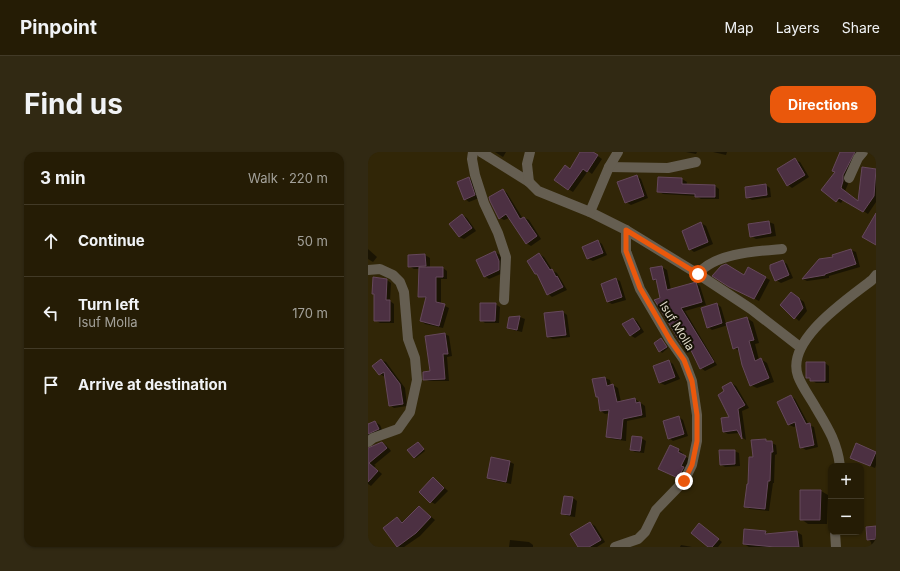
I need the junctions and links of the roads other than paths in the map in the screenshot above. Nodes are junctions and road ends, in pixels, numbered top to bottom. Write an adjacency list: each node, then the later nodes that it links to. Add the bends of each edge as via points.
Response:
1 (473, 152): 16 (street, via 475,175 506,257)
2 (481, 152): 9 (street)
3 (530, 152): 9 (street, via 527,164)
4 (618, 152): 7 (street)
5 (863, 152): 8 (street)
6 (696, 162): 7 (street, via 668,168)
7 (608, 167): 10 (street)
8 (849, 178)
9 (529, 182): 10 (street, via 538,191)
10 (590, 212): 11 (street)
11 (626, 230): 14 (street); 21 (street, Isuf Molla, via 626,251 640,288 684,360 692,381 697,415 697,441 692,465 684,481 656,510 645,532 638,539)
12 (782, 249): 14 (street, via 736,255 716,261)
13 (368, 270): 18 (street, via 380,269 393,275 400,282 404,292 408,340 415,358 417,380 410,412 398,430 372,438)
14 (698, 274): 17 (street, via 751,309)
15 (876, 275): 17 (street, via 818,324)
16 (504, 300)
17 (800, 347): 19 (street, via 796,360 797,375 830,433 838,451)
18 (368, 442)
19 (840, 463)
20 (835, 535): 22 (street)
21 (615, 547)
22 (836, 547)

